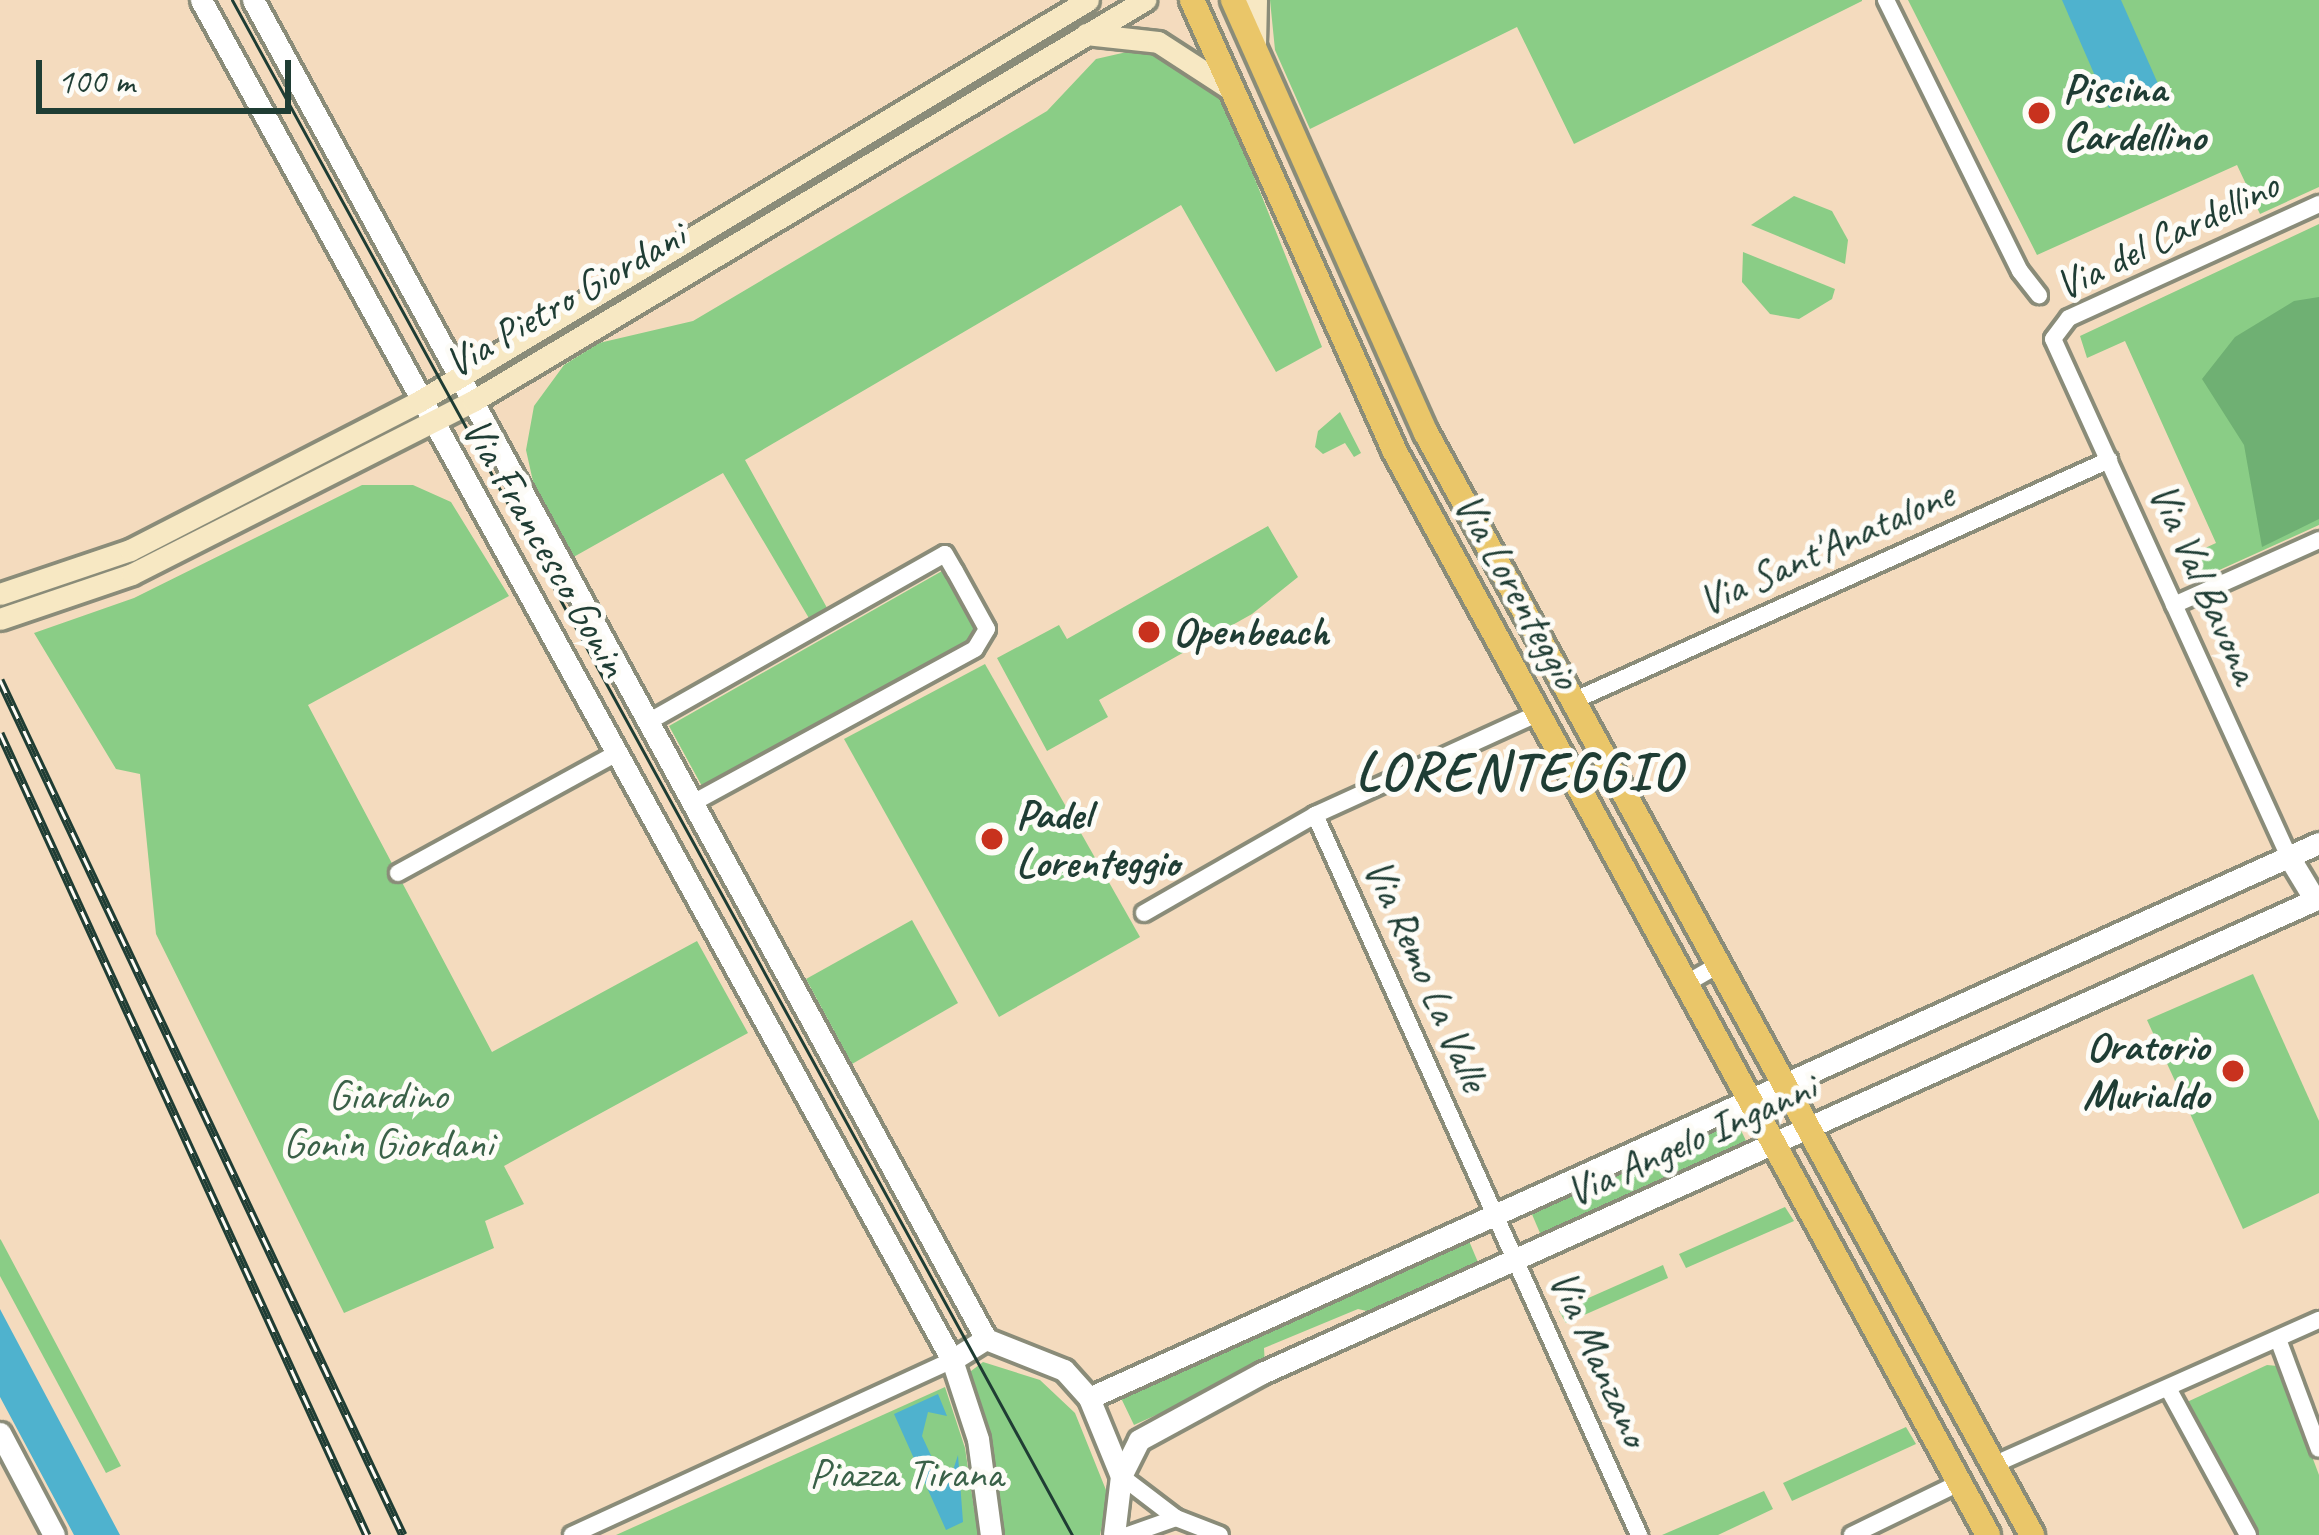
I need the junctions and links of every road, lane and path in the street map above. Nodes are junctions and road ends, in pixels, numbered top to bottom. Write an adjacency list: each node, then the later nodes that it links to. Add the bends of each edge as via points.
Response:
1 (201, 0): 19 (street, Via Francesco Gonin)
2 (253, 0): 17 (street, Via Francesco Gonin)
3 (1088, 0): 17 (main road, Via Pietro Giordani)
4 (1145, 0): 9 (main road, Via Pietro Giordani)
5 (1192, 0): 11 (main road, Via Lorenteggio)
6 (1233, 0): 10 (main road, Via Lorenteggio)
7 (1256, 0): 10 (main road)
8 (1886, 0): 15 (street)
9 (1086, 34): 11 (main road, via 1158,42); 18 (main road, Via Pietro Giordani)
10 (1255, 50): 13 (main road, Via Lorenteggio)
11 (1234, 91): 14 (main road, Via Lorenteggio)
12 (2319, 203): 16 (street, Via del Cardellino, via 2069,318)
13 (1326, 215): 14 (street); 27 (main road, Via Lorenteggio, via 1426,433)
14 (1295, 228): 28 (main road, Via Lorenteggio, via 1394,450)
15 (2039, 296)
16 (2053, 339): 21 (street, Via Val Bavona)
17 (460, 378): 18 (street, Via Francesco Gonin); 19 (main road, Via Pietro Giordani)
18 (473, 401): 20 (main road, Via Pietro Giordani); 29 (street, Via Francesco Gonin)
19 (418, 402): 20 (street, Via Francesco Gonin); 23 (main road, Via Pietro Giordani)
20 (430, 423): 23 (main road, Via Pietro Giordani); 30 (street, Via Francesco Gonin)
21 (2109, 460): 25 (street, Via Val Bavona); 27 (street, Via Sant'Anatalone)
22 (2319, 540): 25 (street)
23 (78, 582): 24 (main road, Via Pietro Giordani); 26 (main road, Via Pietro Giordani)
24 (0, 594)
25 (2174, 605): 34 (street, Via Val Bavona)
26 (0, 619)
27 (1573, 701): 38 (main road, Via Lorenteggio)
28 (1539, 713): 32 (street); 39 (main road, Via Lorenteggio)
29 (649, 722): 31 (street, Via Francesco Gonin); 31 (street, Via Francesco Gonin, via 945,554 987,629 975,649)
30 (617, 753): 35 (street); 51 (street, Via Francesco Gonin)
31 (693, 803): 50 (street, Via Francesco Gonin)
32 (1315, 815): 37 (street); 44 (street, Via Remo La Valle)
33 (2319, 843): 34 (street, Via Angelo Inganni)
34 (2289, 857): 36 (street, Via Angelo Inganni); 40 (street, Via Angelo Inganni)
35 (398, 873)
36 (2318, 902): 42 (street, Via Angelo Inganni)
37 (1144, 913)
38 (1717, 966): 39 (street); 40 (main road, Via Lorenteggio)
39 (1687, 983): 41 (main road, Via Lorenteggio)
40 (1783, 1085): 41 (street, Via Angelo Inganni); 42 (main road, Via Lorenteggio)
41 (1749, 1098): 43 (main road, Via Lorenteggio); 44 (street, Via Angelo Inganni)
42 (1810, 1130): 43 (street, Via Angelo Inganni); 46 (main road, Via Lorenteggio)
43 (1776, 1147): 45 (street, Via Angelo Inganni); 48 (main road, Via Lorenteggio)
44 (1493, 1211): 45 (street, Via Manzano); 53 (street, Via Angelo Inganni)
45 (1516, 1261): 57 (street, Via Angelo Inganni, via 1200,1404 1139,1440); 66 (street, Via Manzano)
46 (1909, 1310): 48 (main road); 56 (main road, Via Lorenteggio)
47 (2319, 1320): 49 (street)
48 (1875, 1329): 58 (main road, Via Lorenteggio)
49 (2278, 1339): 52 (street); 55 (street)
50 (986, 1340): 51 (street); 53 (street, via 1045,1358)
51 (952, 1360): 61 (street); 62 (street, via 974,1421)
52 (2169, 1390): 56 (street); 70 (street)
53 (1089, 1398): 57 (street)
54 (0, 1433): 60 (street)
55 (2319, 1449)
56 (1994, 1465): 69 (main road, Via Lorenteggio)
57 (1121, 1476): 59 (street); 63 (street)
58 (1959, 1483): 67 (street); 68 (main road, Via Lorenteggio)
59 (1176, 1518): 64 (street); 65 (street)
60 (54, 1535)
61 (572, 1535)
62 (991, 1535)
63 (1114, 1535)
64 (1128, 1535)
65 (1220, 1535)
66 (1639, 1535)
67 (1852, 1535)
68 (1988, 1535)
69 (2032, 1535)
70 (2248, 1535)

